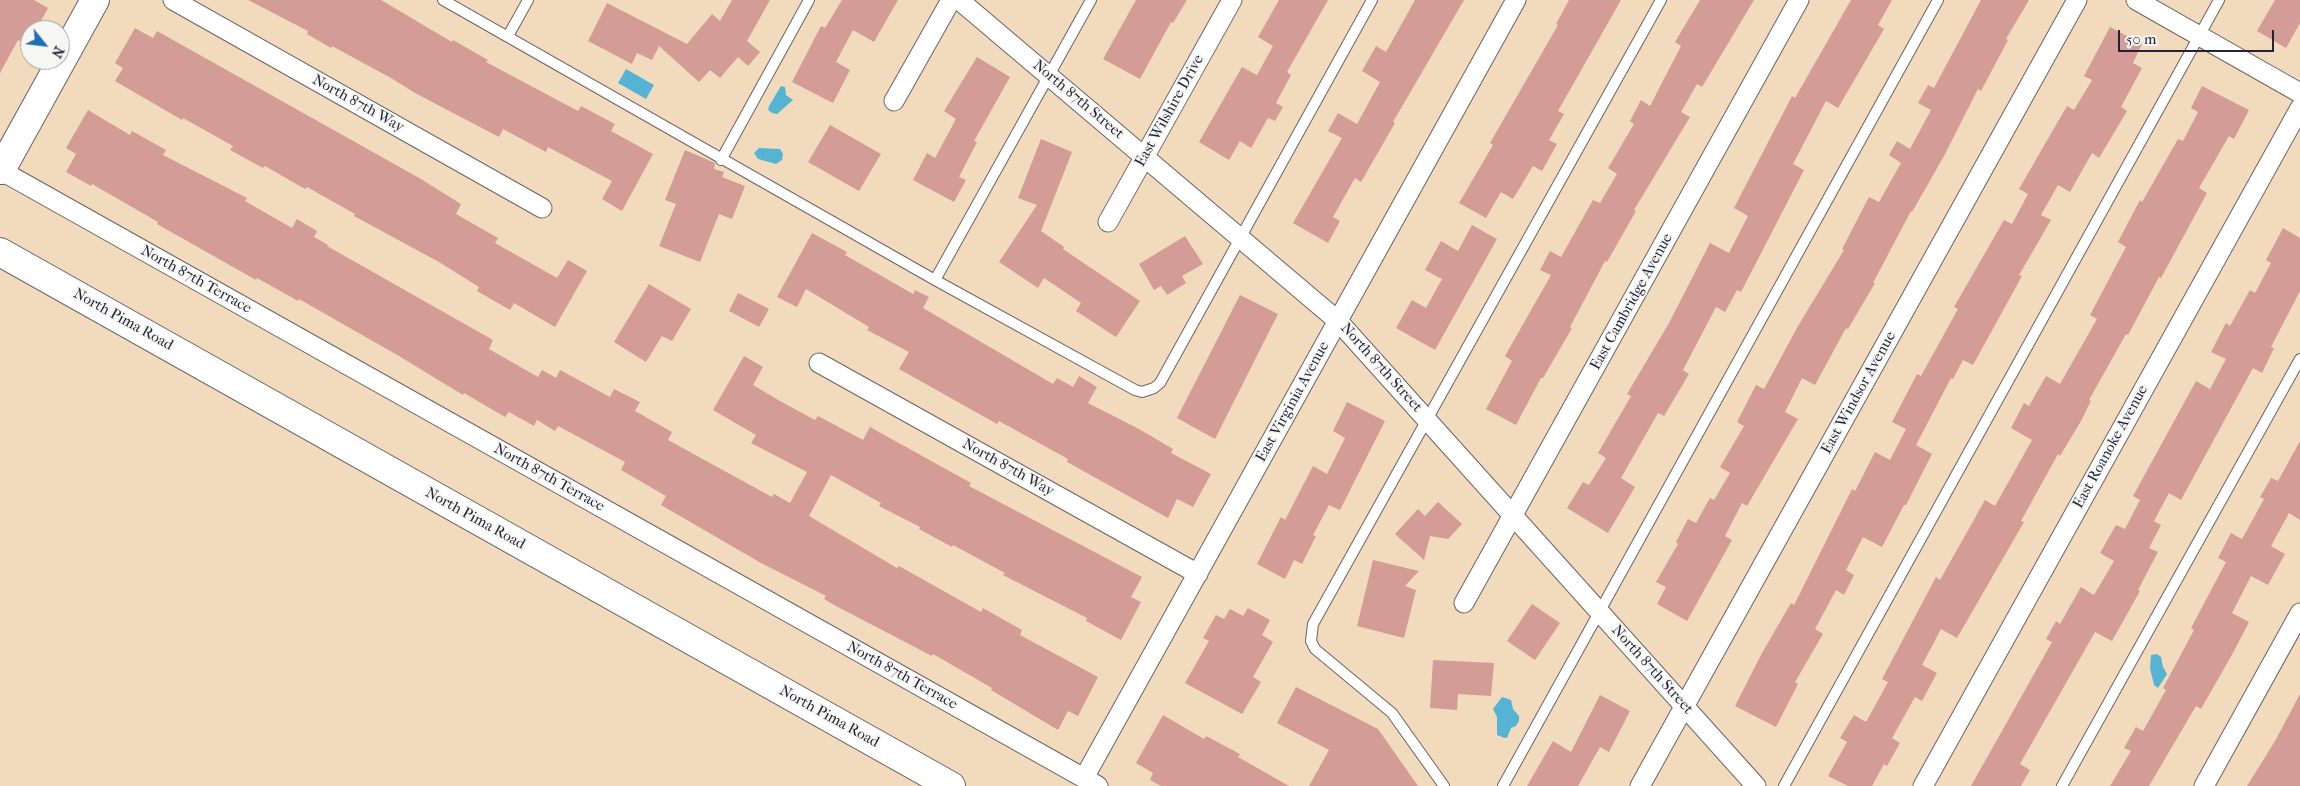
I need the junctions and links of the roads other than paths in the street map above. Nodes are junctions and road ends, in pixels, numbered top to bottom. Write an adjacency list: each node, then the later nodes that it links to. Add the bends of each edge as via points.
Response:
1 (95, 0): 26 (main road)
2 (173, 0): 27 (street, North 87th Way)
3 (443, 0): 18 (lane)
4 (528, 0): 18 (lane)
5 (809, 0): 25 (lane)
6 (951, 0): 22 (street)
7 (959, 0): 20 (street, North 87th Street)
8 (1091, 0): 20 (lane)
9 (1232, 0): 24 (street, East Wilshire Drive)
10 (1372, 0): 29 (lane)
11 (1516, 0): 32 (street, East Virginia Avenue)
12 (1661, 0): 35 (lane)
13 (1799, 0): 36 (street, East Cambridge Avenue)
14 (1938, 0): 39 (lane)
15 (2077, 0): 41 (street, East Windsor Avenue)
16 (2136, 0): 19 (street)
17 (2220, 0): 19 (lane)
18 (508, 36): 25 (lane)
19 (2200, 36): 21 (street); 48 (lane)
20 (1050, 76): 24 (street, North 87th Street); 31 (lane)
21 (2300, 93)
22 (894, 101)
23 (2300, 108): 49 (street, East Roanoke Avenue)
24 (1144, 156): 28 (street, East Wilshire Drive); 29 (street, North 87th Street)
25 (721, 160): 31 (lane)
26 (1, 170): 42 (street, North 87th Terrace)
27 (542, 208)
28 (1108, 222)
29 (1241, 237): 31 (lane, via 1160,383 1148,391 1135,390); 32 (street, North 87th Street)
30 (0, 252): 43 (main road, North Pima Road)
31 (935, 280)
32 (1338, 321): 35 (street, North 87th Street); 37 (street, East Virginia Avenue)
33 (2300, 359): 50 (lane)
34 (819, 363): 37 (street, North 87th Way)
35 (1428, 420): 36 (street, North 87th Street); 44 (lane, via 1314,624 1312,641 1315,649 1396,717)
36 (1513, 515): 38 (street, East Cambridge Avenue); 39 (street, North 87th Street)
37 (1198, 574): 42 (street, East Virginia Avenue)
38 (1464, 603)
39 (1599, 611): 41 (street, North 87th Street); 45 (lane)
40 (2300, 613): 51 (street)
41 (1685, 706): 46 (street, East Windsor Avenue); 47 (street, North 87th Street)
42 (1091, 782)
43 (951, 786)
44 (1444, 786)
45 (1503, 786)
46 (1640, 786)
47 (1756, 786)
48 (1784, 786)
49 (1923, 786)
50 (2062, 786)
51 (2204, 786)

